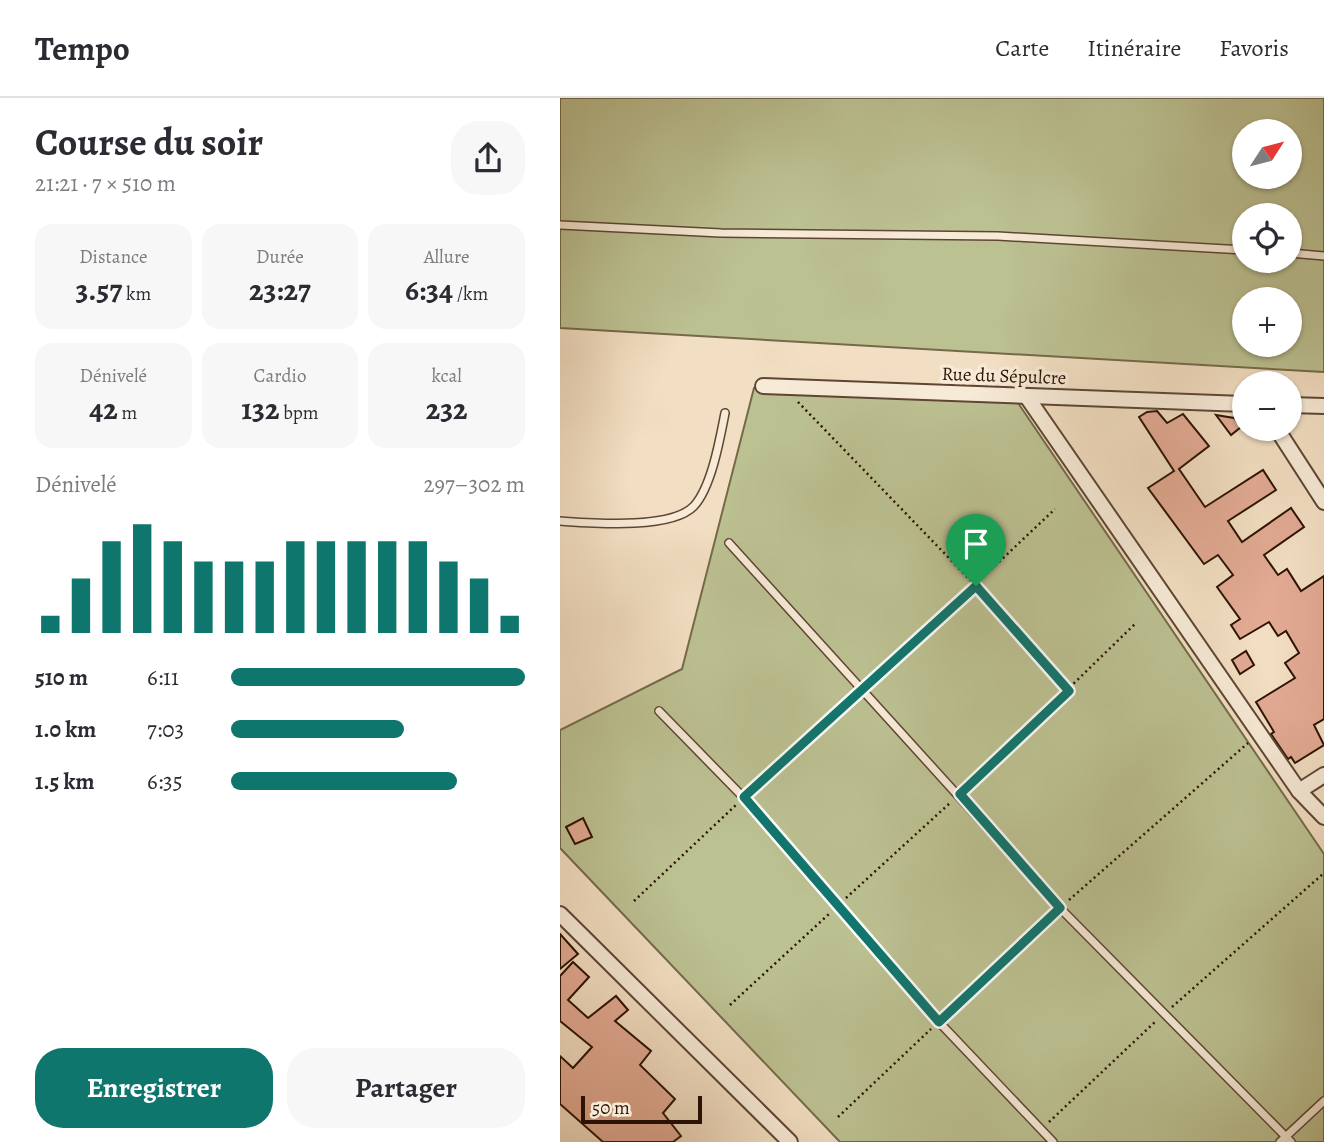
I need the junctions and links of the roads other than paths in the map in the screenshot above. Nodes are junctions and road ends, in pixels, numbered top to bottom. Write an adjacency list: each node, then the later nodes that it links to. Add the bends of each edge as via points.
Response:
1 (560, 225): 2 (lane, via 734,233 998,236)
2 (1232, 249)
3 (1302, 254): 4 (lane)
4 (1324, 256)
5 (763, 386): 6 (street, Rue du Sépulcre)
6 (1027, 397): 7 (street, Rue du Sépulcre); 17 (street)
7 (1232, 404)
8 (1302, 405): 9 (street)
9 (1324, 406)
10 (725, 412): 13 (lane, via 702,492 681,514 607,524)
11 (1285, 441): 12 (street)
12 (1324, 502)
13 (560, 521)
14 (729, 543): 21 (lane, via 1060,908)
15 (659, 711): 23 (lane, via 744,797 939,1022)
16 (1324, 775): 17 (street)
17 (1299, 791): 18 (street)
18 (1324, 817)
19 (560, 914): 22 (street)
20 (1324, 1101): 21 (lane)
21 (1285, 1140)
22 (790, 1142)
23 (1053, 1142)

